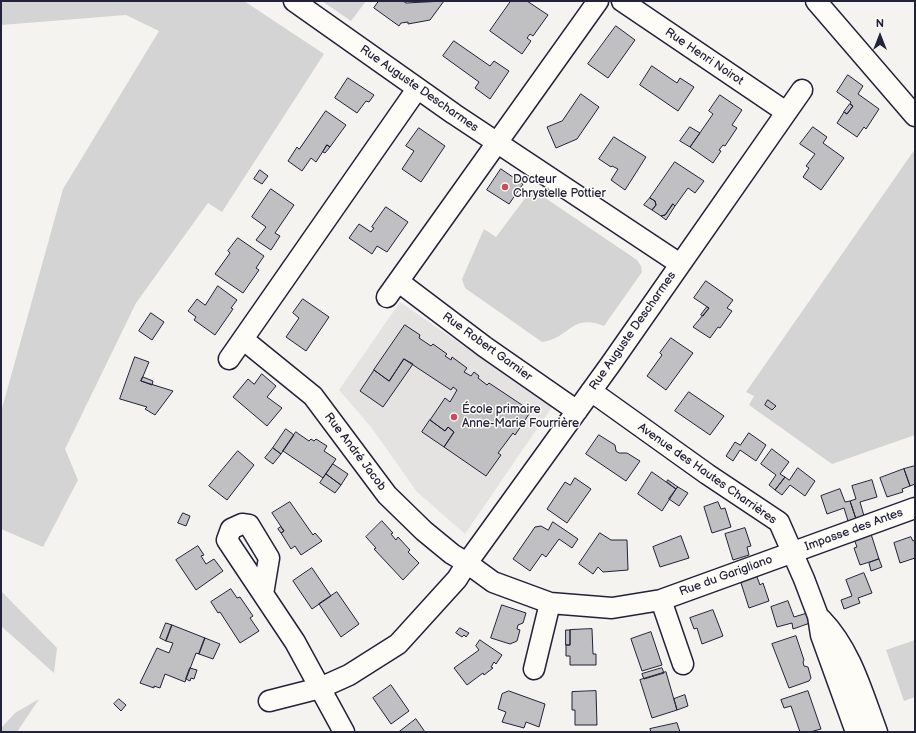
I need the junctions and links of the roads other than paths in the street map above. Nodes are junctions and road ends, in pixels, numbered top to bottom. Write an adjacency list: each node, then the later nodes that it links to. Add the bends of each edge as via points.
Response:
1 (294, 1): 5 (street, Rue Auguste Descharmes)
2 (598, 1): 9 (street)
3 (622, 1): 7 (street, Rue Henri Noirot)
4 (816, 1): 8 (street)
5 (417, 88): 9 (street, Rue Auguste Descharmes); 11 (street)
6 (802, 90): 7 (street)
7 (786, 112): 10 (street)
8 (915, 116)
9 (498, 143): 10 (street, Rue Auguste Descharmes); 14 (street, Rue Robert Garnier, via 393,290 485,347)
10 (680, 264): 13 (street, Rue Auguste Descharmes)
11 (244, 340): 12 (street); 17 (street, Rue André Jacob, via 313,396 387,496 424,531)
12 (229, 359)
13 (591, 392): 14 (street, Rue Auguste Descharmes); 16 (street, Avenue des Hautes Charrières, via 779,522)
14 (577, 411): 17 (street, Rue Auguste Descharmes)
15 (915, 508): 16 (street, Impasse des Antes)
16 (792, 553): 19 (street, Rue du Garigliano); 21 (street, Avenue des Hautes Charrières)
17 (467, 563): 20 (street, Rue André Jacob, via 493,582); 24 (street, Rue Auguste Descharmes, via 457,579 398,644 349,674)
18 (263, 594): 24 (street, via 295,642)
19 (661, 600): 20 (street, Rue du Garigliano, via 612,608); 22 (street)
20 (550, 604): 23 (street)
21 (818, 616): 27 (street, Avenue des Hautes Charrières, via 821,635); 28 (street, via 832,631 851,663)
22 (683, 664)
23 (534, 669)
24 (320, 688): 25 (street, Rue Auguste Descharmes); 26 (street)
25 (269, 700)
26 (344, 732)
27 (856, 732)
28 (877, 732)

